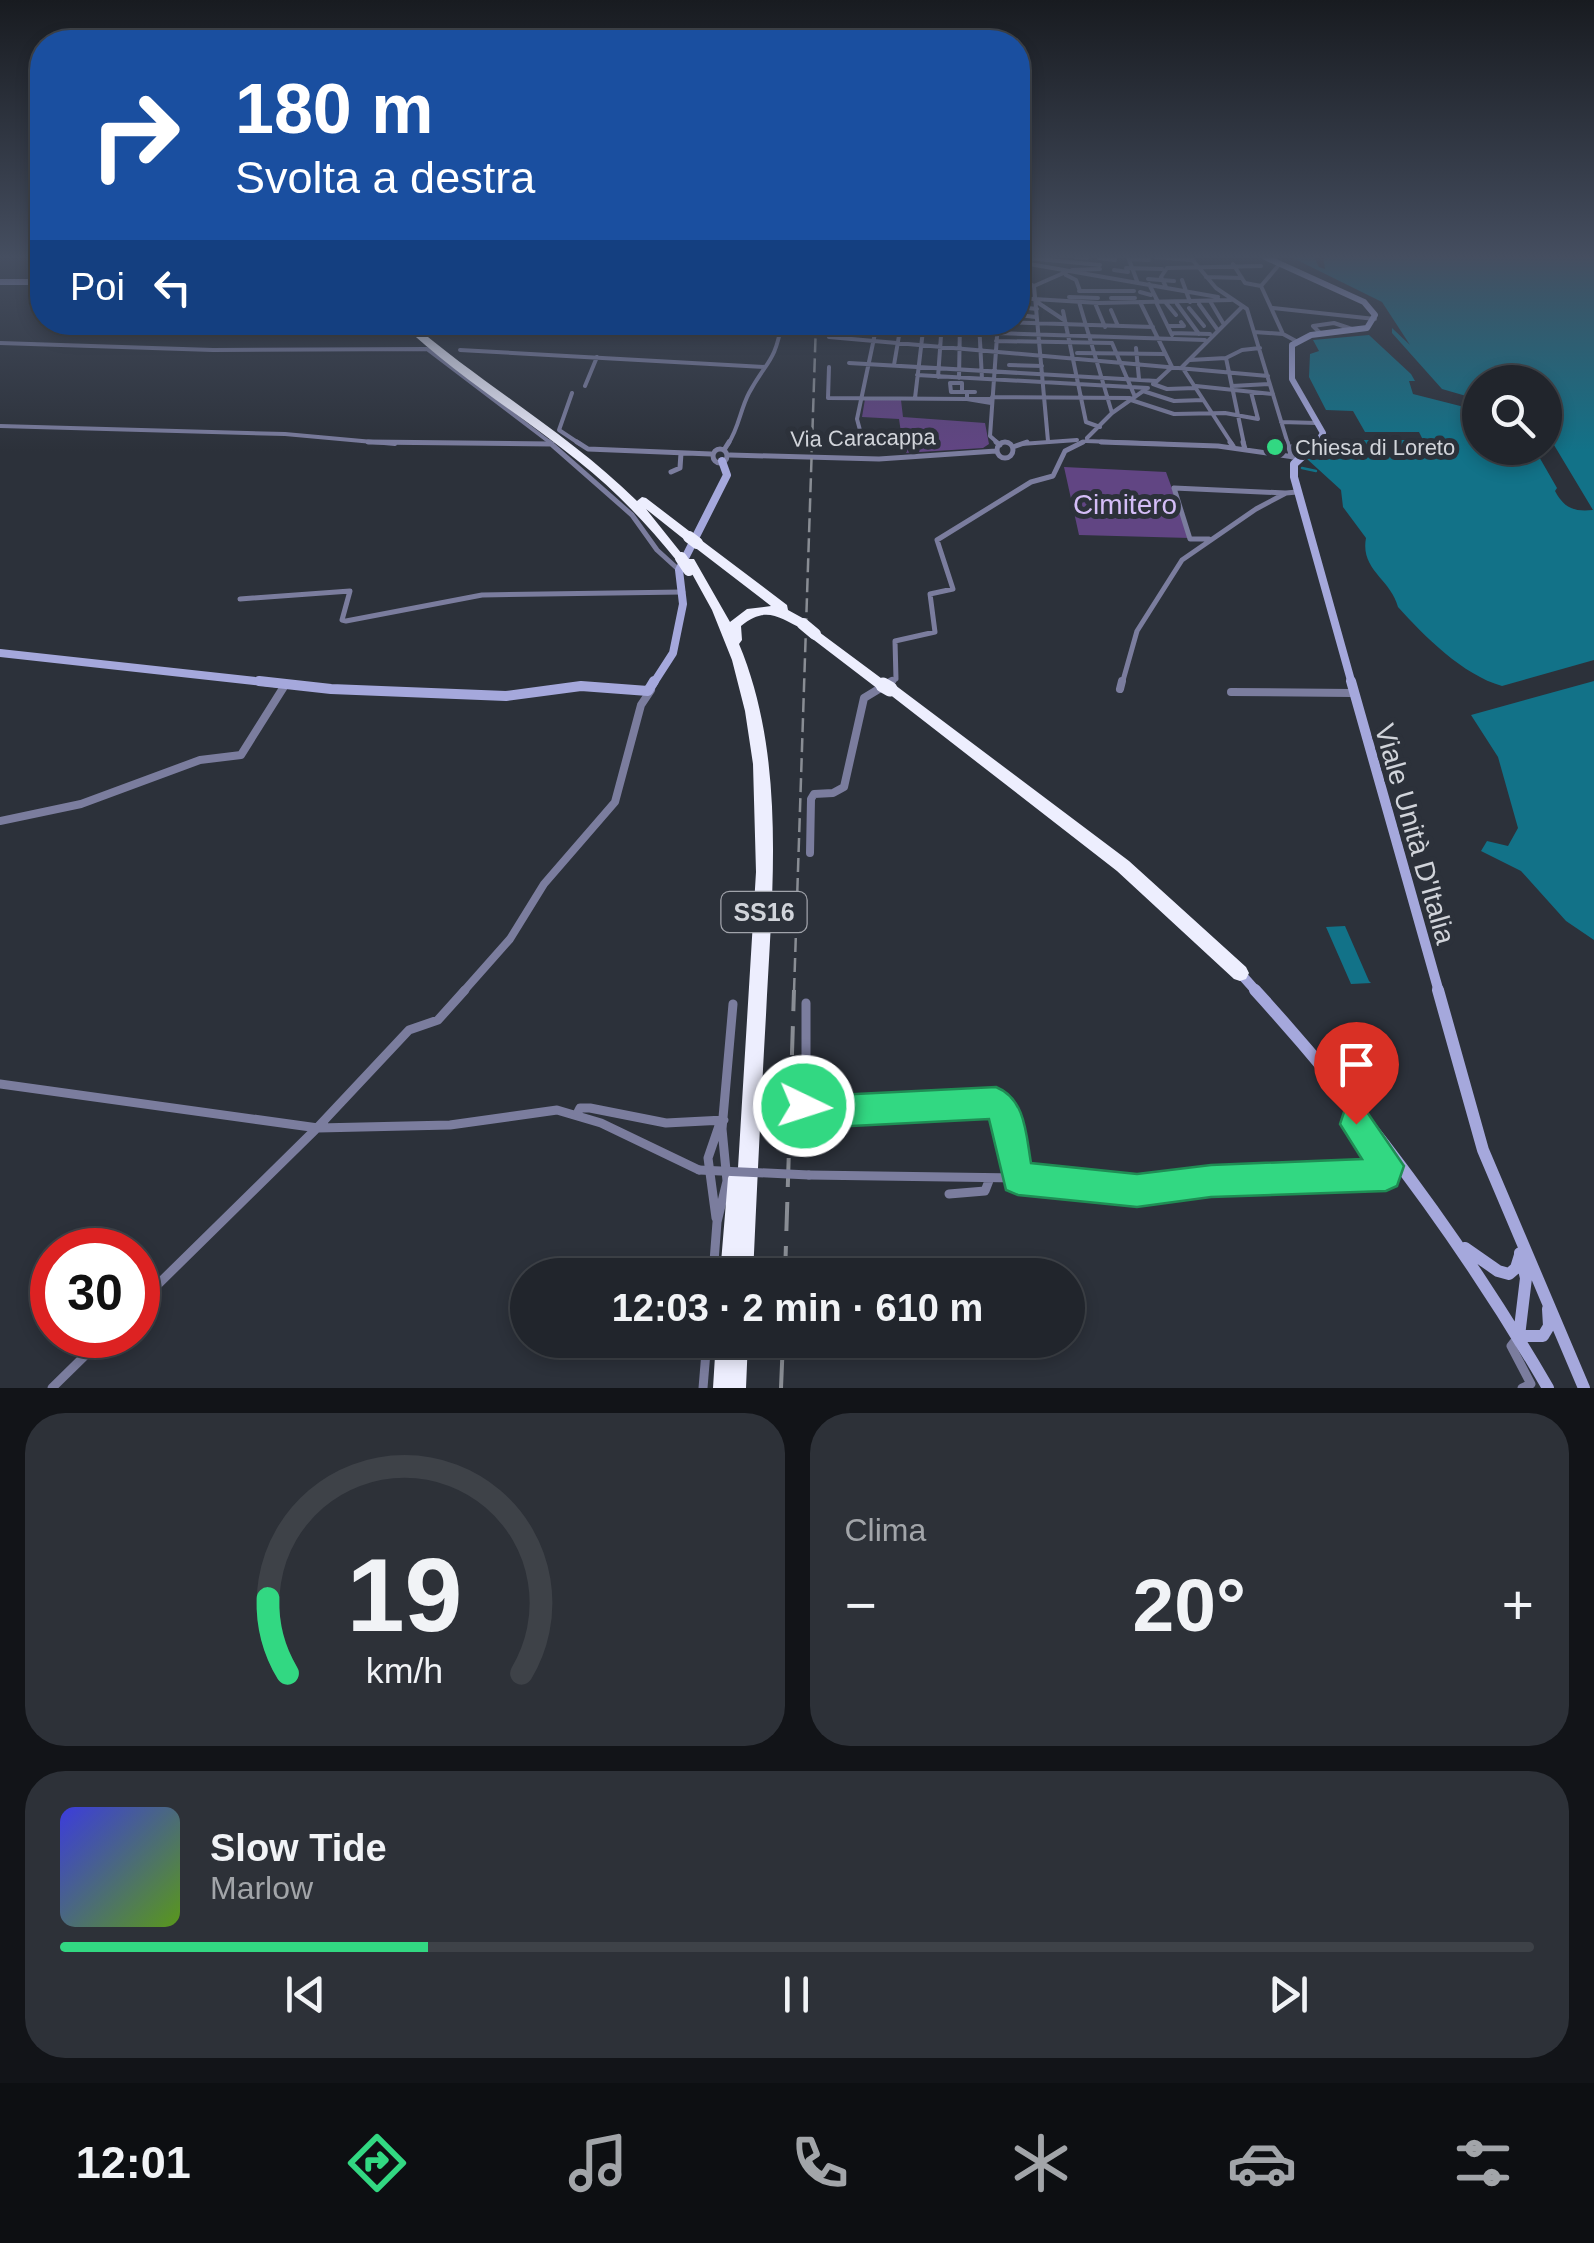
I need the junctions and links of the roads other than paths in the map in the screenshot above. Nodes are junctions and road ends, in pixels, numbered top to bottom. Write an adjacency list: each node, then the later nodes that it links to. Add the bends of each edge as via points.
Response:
1 (1174, 321): 38 (street)
2 (1038, 322): 24 (street)
3 (1054, 322): 14 (street)
4 (1085, 322): 16 (street)
5 (1103, 322): 17 (street)
6 (1116, 322): 18 (street)
7 (1149, 322): 19 (street)
8 (1190, 322): 25 (street)
9 (1201, 322): 20 (street)
10 (1210, 322): 20 (street)
11 (1251, 322): 22 (street)
12 (1278, 322): 26 (street)
13 (1373, 322): 47 (street)
14 (1065, 323): 16 (street); 41 (street)
15 (1223, 323): 20 (street)
16 (1086, 325): 17 (street); 37 (street)
17 (1104, 326): 18 (street); 43 (street)
18 (1118, 326): 19 (street)
19 (1152, 327): 39 (street)
20 (1215, 331): 21 (street); 25 (street); 45 (street)
21 (1229, 331)
22 (1254, 332): 26 (street); 55 (street)
23 (1030, 334): 24 (street)
24 (1039, 334): 41 (street); 49 (street)
25 (1199, 334): 38 (street)
26 (1283, 334): 47 (street)
27 (421, 335): 142 (highway, SS16, via 614,485)
28 (429, 335): 138 (highway, SS16)
29 (781, 335): 74 (street)
30 (876, 335): 42 (street)
31 (899, 335): 44 (street)
32 (923, 335): 48 (street)
33 (942, 335): 52 (street)
34 (960, 335): 53 (street)
35 (980, 335): 54 (street)
36 (996, 335): 46 (street)
37 (1089, 335): 41 (street); 43 (street); 51 (street)
38 (1172, 335): 39 (street); 45 (street)
39 (1157, 336): 43 (street); 61 (street)
40 (829, 337): 42 (street)
41 (1068, 338): 49 (street); 51 (street); 62 (street)
42 (875, 339): 44 (street); 70 (street)
43 (1110, 339): 51 (street); 60 (street)
44 (898, 340): 48 (street); 71 (street)
45 (1205, 340): 66 (street)
46 (996, 341): 49 (street); 56 (street)
47 (1296, 341): 119 (street, via 1292,379)
48 (922, 342): 52 (street); 73 (street)
49 (1040, 342): 59 (street)
50 (0, 343): 125 (street, via 427,349)
51 (1092, 343): 63 (street)
52 (941, 344): 53 (street); 76 (street)
53 (960, 346): 54 (street); 79 (street)
54 (980, 348): 56 (street); 80 (street)
55 (1260, 348): 65 (street); 93 (street)
56 (996, 349): 59 (street); 82 (street)
57 (460, 350): 64 (street)
58 (1137, 351): 60 (street); 61 (street); 69 (street)
59 (1041, 353): 62 (street); 81 (street)
60 (1116, 354): 63 (street); 67 (street)
61 (1165, 354): 77 (street)
62 (1071, 355): 63 (street); 84 (street)
63 (1095, 356): 67 (street); 86 (street)
64 (597, 357): 74 (street); 96 (street)
65 (1226, 358): 66 (street); 83 (street)
66 (1188, 360): 78 (street)
67 (1119, 361): 69 (street); 88 (street)
68 (849, 363): 70 (street)
69 (1138, 363): 77 (street); 91 (street)
70 (870, 364): 71 (street); 108 (street)
71 (894, 365): 73 (street)
72 (1009, 365): 81 (street)
73 (918, 366): 76 (street); 85 (street)
74 (764, 367): 132 (street)
75 (828, 367): 108 (street, via 828,398)
76 (939, 367): 79 (street); 87 (street)
77 (1172, 367): 78 (street); 98 (street)
78 (1182, 367): 83 (street); 100 (street)
79 (958, 368): 80 (street); 89 (street)
80 (981, 369): 82 (street); 90 (street)
81 (1042, 369): 82 (street); 84 (street); 94 (street)
82 (994, 370): 92 (street)
83 (1229, 372): 93 (street); 101 (street)
84 (1075, 374): 86 (street); 95 (street)
85 (917, 375): 87 (street); 109 (street)
86 (1100, 376): 88 (street); 97 (street)
87 (938, 377): 89 (street)
88 (1126, 377): 91 (street); 99 (street)
89 (958, 378): 90 (street)
90 (982, 379): 92 (street)
91 (1140, 379): 98 (street)
92 (993, 380): 94 (street); 113 (street)
93 (1269, 380): 101 (street); 105 (street)
94 (1043, 382): 95 (street); 107 (street)
95 (1077, 384): 97 (street); 110 (street)
96 (585, 386)
97 (1102, 386): 99 (street); 111 (street)
98 (1150, 386): 99 (street); 100 (street); 112 (street); 114 (street, via 1174,401)
99 (1130, 387): 112 (street)
100 (1196, 387): 101 (street); 114 (street)
101 (1232, 388): 103 (street); 117 (street)
102 (975, 392): 106 (street)
103 (1251, 392): 105 (street); 117 (street, via 1258,418)
104 (572, 393): 133 (street, via 559,430 584,447)
105 (1272, 394): 118 (street)
106 (966, 395): 109 (street); 113 (street)
107 (1044, 397): 110 (street); 113 (street); 123 (street)
108 (862, 398): 109 (street); 122 (street)
109 (915, 398)
110 (1080, 398): 111 (street); 121 (street, via 1086,422)
111 (1106, 398): 112 (street); 115 (street)
112 (1133, 398): 115 (street); 116 (street, via 1174,414)
113 (991, 400): 128 (street, via 990,436)
114 (1204, 400): 116 (street)
115 (1112, 412): 121 (street)
116 (1213, 414): 117 (street); 129 (street)
117 (1238, 415): 131 (street)
118 (1281, 422): 119 (street); 130 (street)
119 (1317, 424): 126 (street)
120 (0, 426): 125 (street, via 285,434 405,445)
121 (1100, 427): 124 (street)
122 (862, 434)
123 (1048, 440): 124 (street); 127 (street)
124 (1083, 440): 129 (street); 154 (street, via 1065,451 1053,476 938,540 953,590 930,594 935,632 895,641 896,678 864,698 844,787 811,799)
125 (552, 444): 142 (street, via 632,515 657,550)
126 (1318, 444): 130 (street); 136 (street)
127 (1013, 447): 128 (street); 128 (street, via 1010,455)
128 (998, 448): 135 (street, Via Caracappa, via 879,458)
129 (1234, 448): 131 (street)
130 (1289, 448): 136 (street)
131 (1245, 449): 136 (street)
132 (724, 450): 134 (street); 135 (street)
133 (681, 453): 134 (street); 137 (street, via 680,468)
134 (711, 454): 135 (street, via 713,460)
135 (726, 458): 140 (street, via 727,475)
136 (1295, 458): 139 (street, Viale Unità D'Italia)
137 (671, 472)
138 (628, 492): 140 (highway); 142 (highway, SS16)
139 (1292, 492): 141 (street); 141 (street, via 1174,488 1190,539); 151 (street, Viale Unità D'Italia)
140 (694, 538): 142 (street); 145 (highway)
141 (1210, 539): 149 (street, via 1164,583 1137,631)
142 (684, 563): 143 (street); 152 (highway, SS16, via 723,622); 171 (highway, SS16, via 716,620 740,684 758,806)
143 (682, 592): 144 (street, via 482,595 346,622 350,590); 148 (street, via 673,652)
144 (240, 599)
145 (809, 629): 152 (highway, via 782,611 763,609 735,624); 155 (highway, via 1123,866)
146 (0, 652): 147 (street)
147 (286, 684): 148 (street, via 506,696 581,686); 153 (street, via 241,755 200,760 81,804)
148 (651, 689): 162 (street, via 608,814 544,884 510,939 442,1016 409,1030)
149 (1120, 690)
150 (1231, 692): 151 (street)
151 (1352, 693): 166 (street, Viale Unità D'Italia, via 1458,1068)
152 (752, 706): 172 (highway, SS16, via 767,847)
153 (0, 821)
154 (810, 853)
155 (1240, 973): 161 (street)
156 (806, 1003): 164 (street, via 808,1111 996,1102 1006,1115)
157 (733, 1004): 160 (street)
158 (0, 1084): 162 (street)
159 (577, 1114): 160 (street, via 592,1108 662,1122); 162 (street, via 548,1109 434,1127); 163 (street, bridge, via 699,1170)
160 (723, 1117): 167 (street, via 726,1181); 167 (street, via 707,1154 705,1179)
161 (1365, 1119): 164 (street, via 1356,1124 1388,1166 1386,1175 1137,1190); 168 (street)
162 (316, 1128): 173 (street)
163 (990, 1178): 164 (street); 165 (street, via 986,1191)
164 (1018, 1178)
165 (949, 1194)
166 (1511, 1218): 169 (street); 174 (street)
167 (717, 1222): 170 (street)
168 (1455, 1240): 169 (street, via 1509,1274); 175 (street)
169 (1520, 1253): 175 (street, via 1526,1278)
170 (714, 1258)
171 (732, 1258)
172 (743, 1258)
173 (160, 1282)
174 (1547, 1301): 175 (street, via 1543,1336); 186 (street)
175 (1519, 1336): 184 (street, via 1510,1346 1530,1384); 185 (street)
176 (83, 1358): 180 (street)
177 (706, 1358): 181 (street)
178 (726, 1358): 182 (highway)
179 (736, 1358): 183 (highway)
180 (52, 1388)
181 (703, 1388)
182 (724, 1388)
183 (734, 1388)
184 (1522, 1388)
185 (1548, 1388)
186 (1584, 1388)

